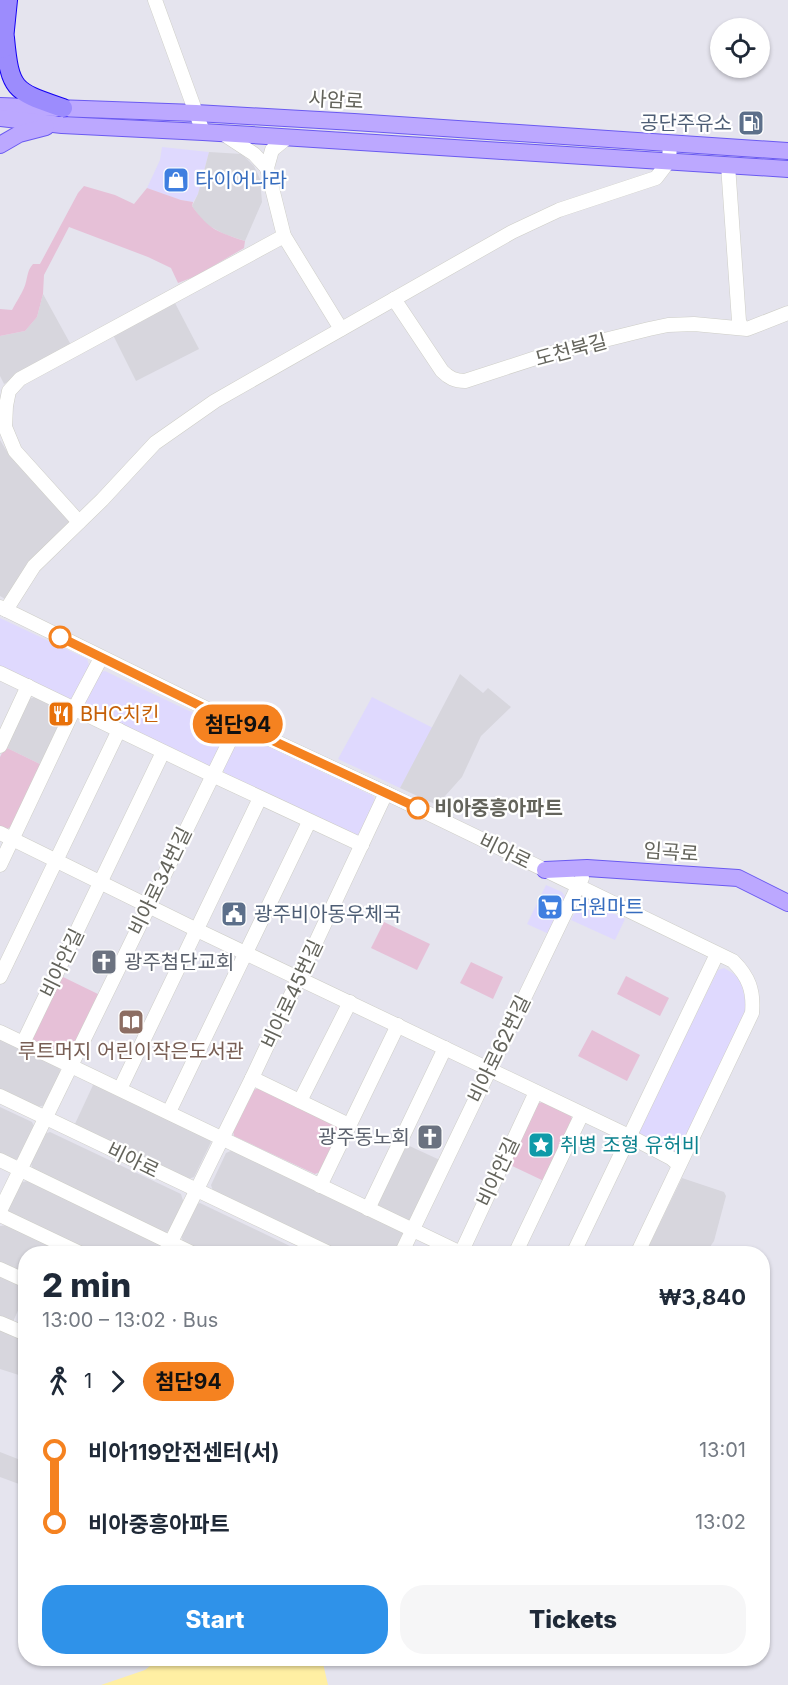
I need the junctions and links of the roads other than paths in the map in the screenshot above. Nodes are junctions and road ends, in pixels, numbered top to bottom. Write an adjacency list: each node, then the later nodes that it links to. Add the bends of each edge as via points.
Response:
1 (8, 0): 3 (highway)
2 (155, 0): 6 (street)
3 (5, 38): 4 (highway); 7 (highway, via 8,69 19,89)
4 (0, 78)
5 (0, 106): 7 (main road, 사암로)
6 (196, 113): 7 (main road, 사암로); 9 (street); 12 (main road, 사암로)
7 (62, 117): 8 (main road, 사암로); 9 (main road, 사암로); 13 (main road)
8 (0, 118)
9 (203, 132): 10 (main road, 사암로)
10 (225, 135): 11 (main road, 사암로); 17 (street, 사암로)
11 (288, 137): 15 (main road, 사암로); 17 (street, via 272,150)
12 (670, 144): 14 (main road, 사암로); 15 (street)
13 (0, 145)
14 (788, 151)
15 (669, 161): 16 (main road, 사암로); 20 (street, via 656,178 559,210)
16 (728, 165): 18 (main road, 사암로); 22 (street)
17 (267, 168): 19 (street)
18 (788, 169)
19 (284, 236): 23 (street); 24 (street, via 20,379 9,391 5,427 15,451)
20 (394, 299): 22 (street, 도천북길, via 442,371 458,381 668,325); 23 (street)
21 (788, 313): 22 (street, 도천북길)
22 (742, 328)
23 (341, 329): 24 (street, via 184,421 156,443)
24 (79, 522): 25 (street, via 34,566)
25 (3, 609): 26 (street, 비아로)
26 (102, 658): 29 (street); 30 (street, 비아로)
27 (0, 673): 28 (street)
28 (28, 686): 29 (street); 32 (street)
29 (74, 709): 31 (street); 38 (street)
30 (237, 724): 34 (street, 비아로34번길); 35 (street, 비아로)
31 (119, 730): 33 (street); 40 (street)
32 (0, 746)
33 (163, 752): 34 (street); 44 (street, 비아안길)
34 (212, 775): 36 (street); 47 (street, 비아로34번길)
35 (387, 793): 39 (street, 비아로45번길); 43 (street, 비아로)
36 (260, 798): 37 (street); 48 (street)
37 (309, 822): 39 (street); 49 (street)
38 (6, 836): 40 (street); 41 (street)
39 (362, 845): 52 (street, 비아로45번길)
40 (57, 861): 44 (street); 51 (street)
41 (0, 865)
42 (587, 868): 43 (main road, 임곡로); 45 (street, 비아로62번길); 46 (main road, 임곡로, via 738,878)
43 (545, 870): 45 (street, 비아로)
44 (101, 883): 47 (street); 56 (street, 비아안길)
45 (578, 885): 50 (street, 비아로); 59 (street, 비아로62번길)
46 (788, 903)
47 (148, 906): 48 (street); 58 (street, 비아로34번길)
48 (197, 930): 49 (street); 61 (street)
49 (245, 953): 52 (street); 65 (street)
50 (717, 954): 69 (street); 72 (street, 비아로, via 733,961 744,972 752,992 752,1013)
51 (0, 977)
52 (300, 979): 53 (street); 60 (street, 비아로45번길)
53 (350, 1002): 54 (street); 64 (street)
54 (398, 1025): 57 (street); 68 (street)
55 (0, 1032): 56 (street)
56 (23, 1042): 58 (street)
57 (445, 1048): 59 (street); 76 (street)
58 (71, 1066): 61 (street); 67 (street, 비아로34번길)
59 (489, 1068): 62 (street); 79 (street, 비아로62번길)
60 (252, 1078): 64 (street); 70 (street, 비아로45번길)
61 (120, 1089): 65 (street)
62 (536, 1092): 66 (street); 86 (street, 비아안길)
63 (0, 1096): 67 (street, 비아로)
64 (300, 1101): 68 (street)
65 (169, 1113): 70 (street)
66 (582, 1114): 69 (street); 87 (street)
67 (46, 1117): 73 (street, 비아로34번길); 75 (street, 비아로)
68 (349, 1125): 74 (street)
69 (629, 1136): 72 (street); 88 (street)
70 (221, 1138): 74 (street); 75 (street, 비아로45번길)
71 (0, 1160): 73 (street)
72 (679, 1165): 89 (street, 비아로)
73 (19, 1169): 77 (street, 비아로34번길); 81 (street)
74 (320, 1186): 76 (street)
75 (196, 1190): 82 (street, 비아로45번길); 83 (street, 비아로)
76 (368, 1209): 79 (street)
77 (0, 1211)
78 (0, 1215): 80 (street)
79 (412, 1230): 84 (street, 비아로62번길); 85 (street)
80 (65, 1246)
81 (162, 1246)
82 (169, 1246)
83 (301, 1246)
84 (405, 1246)
85 (447, 1246)
86 (465, 1246)
87 (519, 1246)
88 (577, 1246)
89 (641, 1246)
90 (0, 1269): 91 (street)
91 (18, 1277)
92 (0, 1323): 93 (street)
93 (18, 1331)

